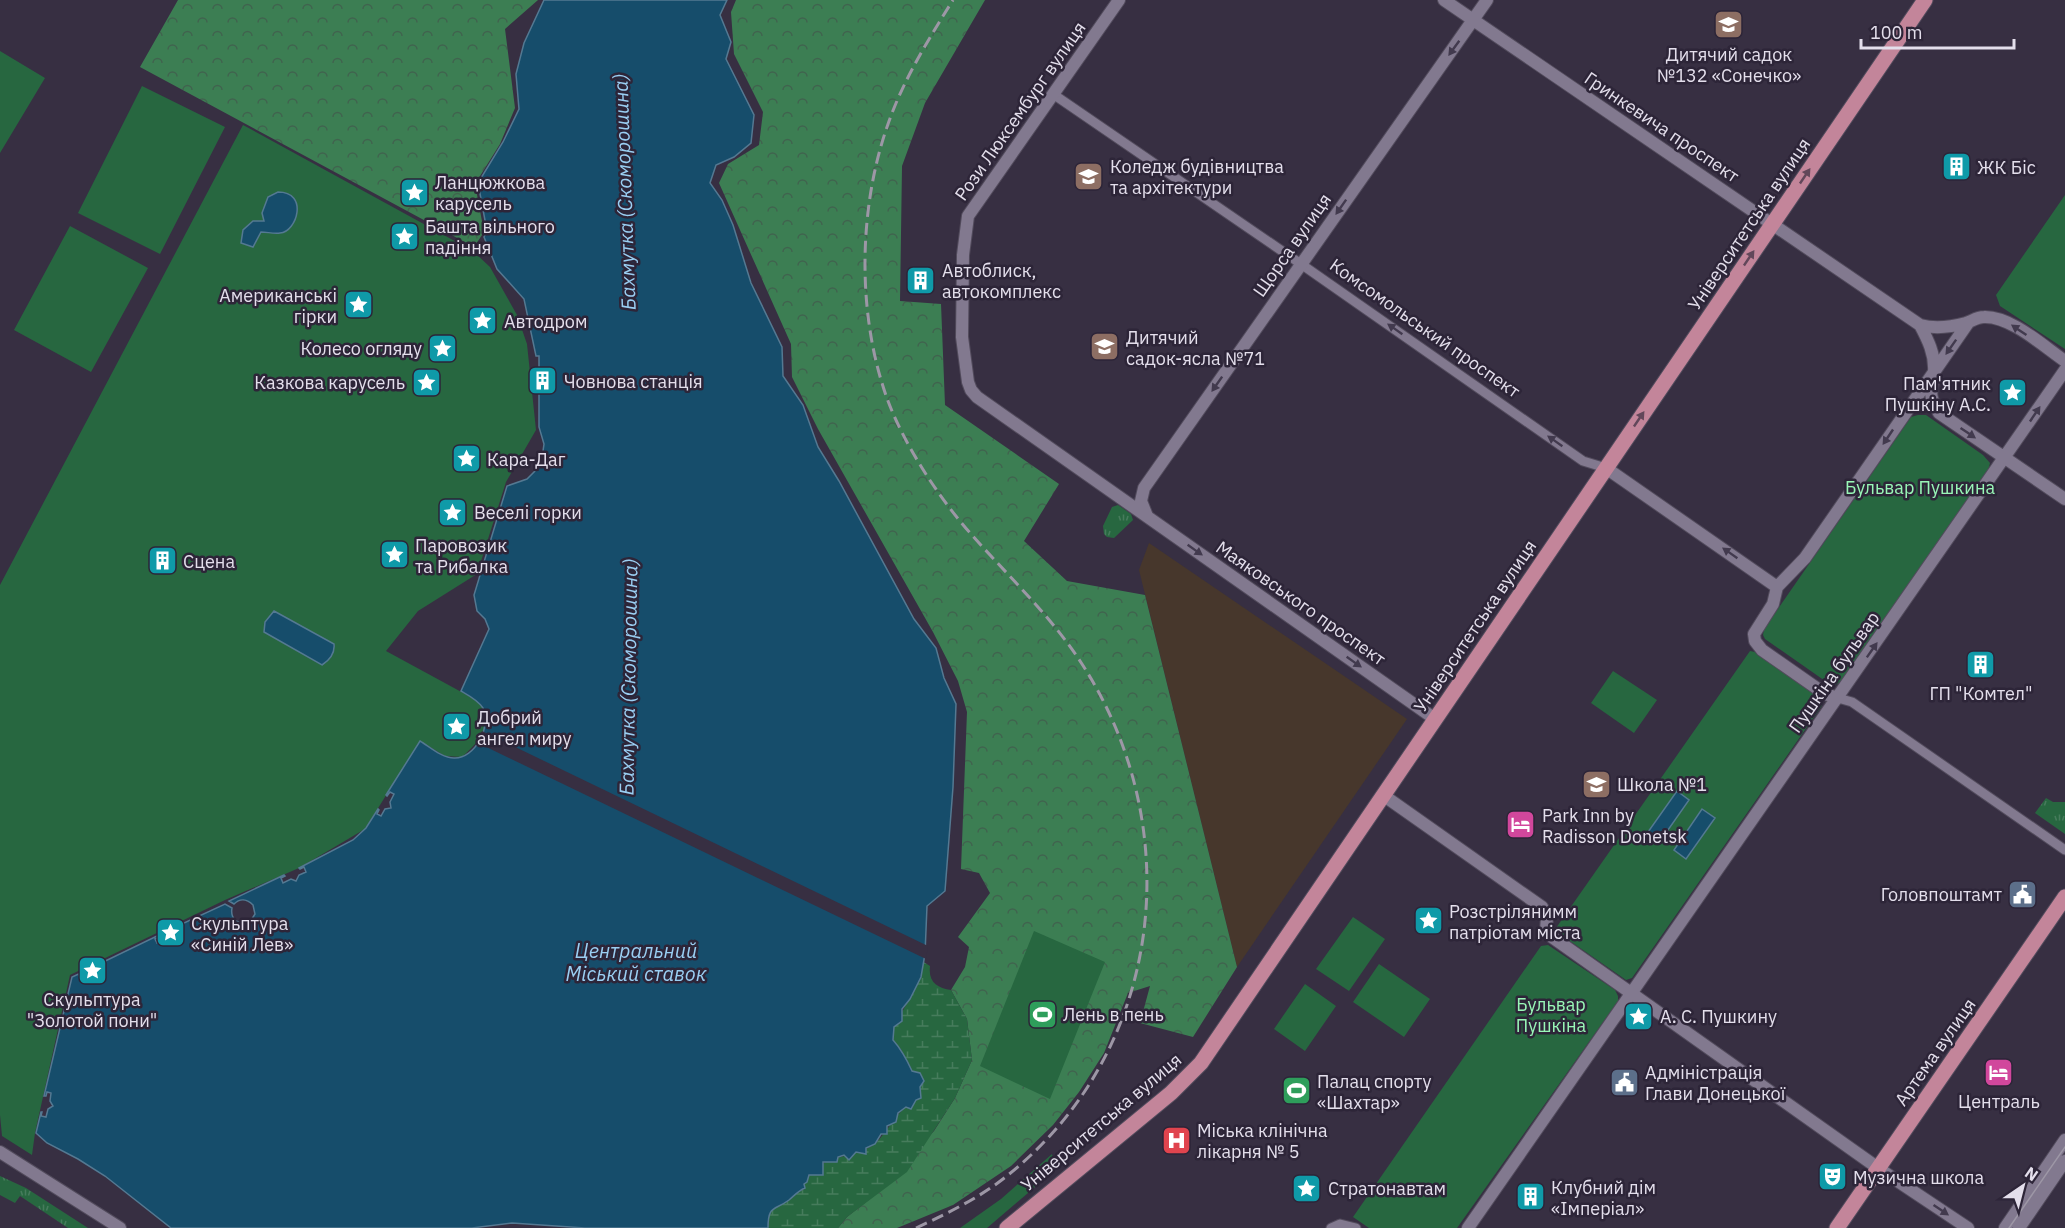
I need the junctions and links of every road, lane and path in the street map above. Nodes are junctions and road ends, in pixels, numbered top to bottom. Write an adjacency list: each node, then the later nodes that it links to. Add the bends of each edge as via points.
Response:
1 (1119, 0): 6 (street, Рози Люксембург вулиця)
2 (1444, 0): 5 (street, Гринкевича проспект)
3 (1488, 0): 5 (street, Щорса вулиця)
4 (1925, 0): 7 (main road, Університетська вулиця, one-way to 4)
5 (1473, 20): 7 (street, Гринкевича проспект); 8 (street, Щорса вулиця, one-way to 8)
6 (1053, 94): 8 (street, Комсомольський проспект); 17 (street, Рози Люксембург вулиця, via 968,216 963,255 962,337 968,382 977,397)
7 (1773, 224): 10 (street, Гринкевича проспект); 15 (main road, Університетська вулиця, one-way to 7)
8 (1301, 264): 15 (street, Комсомольський проспект, one-way to 8, via 1583,461); 16 (street, Щорса вулиця, one-way to 16)
9 (1968, 322): 10 (street, via 1937,328); 11 (street, one-way to 9, via 1998,318); 13 (street, one-way to 13)
10 (1920, 325): 13 (street, via 1932,352)
11 (2065, 361)
12 (2065, 370): 14 (street, Пушкіна бульвар, one-way to 12)
13 (1934, 372): 14 (street, one-way to 14, via 1930,392 1939,413); 20 (street, one-way to 20, via 1805,558)
14 (2005, 458): 18 (street); 21 (street, Пушкіна бульвар, one-way to 14)
15 (1606, 468): 20 (street, Комсомольський проспект, one-way to 15); 22 (main road, Університетська вулиця)
16 (1144, 488): 17 (street, via 1134,496); 19 (street, via 1142,501)
17 (1119, 497): 19 (street, Рози Люксембург вулиця)
18 (2065, 499)
19 (1147, 516): 22 (street, Маяковського проспект, one-way to 22)
20 (1778, 587): 21 (street, via 1773,604 1754,634 1762,650 1825,694)
21 (1838, 698): 24 (street, via 1852,702); 26 (street, Пушкіна бульвар)
22 (1435, 719): 23 (main road, Університетська вулиця)
23 (1383, 795): 26 (street, via 1542,907 1547,917 1546,931 1552,937); 33 (main road, Університетська вулиця, via 1201,1063 1171,1093)
24 (2065, 850)
25 (2065, 897): 30 (main road, Артема вулиця)
26 (1633, 994): 30 (street); 35 (street, Пушкіна бульвар)
27 (2065, 1140): 38 (street)
28 (0, 1152): 32 (street)
29 (2065, 1161): 39 (street)
30 (1878, 1168): 36 (main road, Артема вулиця); 37 (street, one-way to 37)
31 (1335, 1226): 34 (street)
32 (120, 1228)
33 (1006, 1228)
34 (1356, 1228)
35 (1468, 1228)
36 (1837, 1228)
37 (1968, 1228)
38 (2005, 1228)
39 (2019, 1228)

